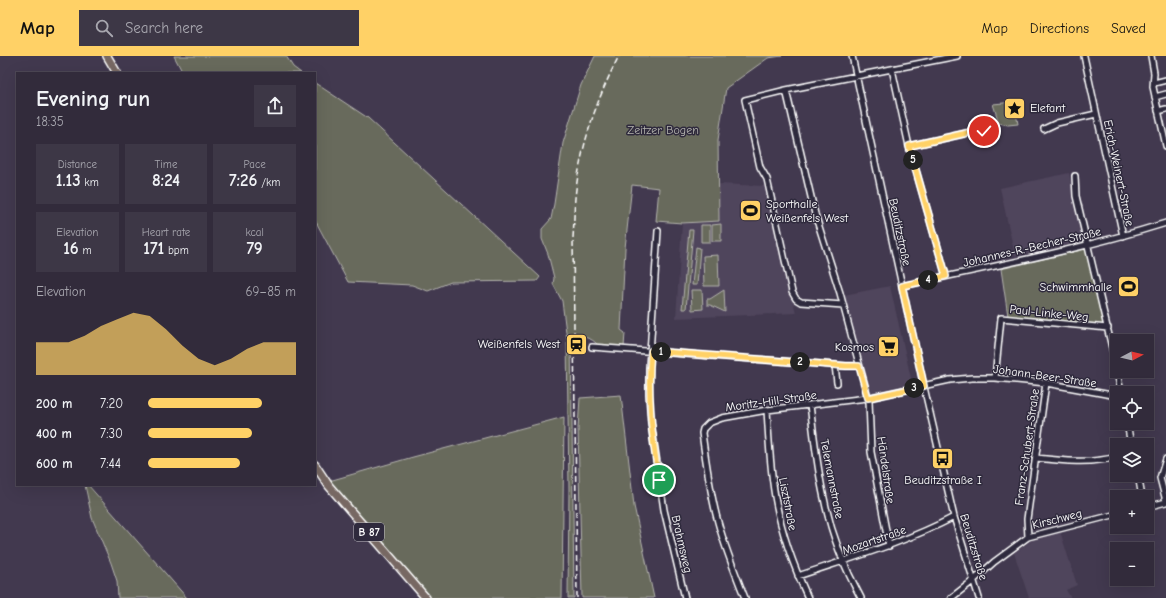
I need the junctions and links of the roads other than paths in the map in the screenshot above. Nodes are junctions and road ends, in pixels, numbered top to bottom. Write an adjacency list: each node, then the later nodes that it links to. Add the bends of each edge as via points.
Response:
1 (107, 56): 8 (main road)
2 (852, 56): 9 (street, Beuditzstraße)
3 (957, 56): 6 (street)
4 (1084, 56): 17 (street, Erich-Weinert-Straße)
5 (1151, 56): 11 (street)
6 (937, 58): 7 (street)
7 (892, 69): 9 (street); 22 (street)
8 (116, 72)
9 (856, 76): 12 (street); 30 (street, Beuditzstraße)
10 (1166, 80): 11 (street)
11 (1153, 85): 14 (street)
12 (786, 90): 31 (street, Händelstraße, via 815,214); 31 (street, via 745,100 792,292 801,302)
13 (1166, 94): 14 (street)
14 (1155, 97): 16 (street)
15 (1166, 109): 16 (street)
16 (1158, 111): 18 (street)
17 (1096, 114): 19 (street, Erich-Weinert-Straße, via 1057,123); 27 (street, Erich-Weinert-Straße)
18 (1163, 123): 21 (street)
19 (1044, 129)
20 (984, 131): 22 (street)
21 (1165, 137): 23 (street)
22 (909, 146): 29 (street)
23 (1166, 146)
24 (1075, 176): 28 (street, via 1076,196)
25 (1166, 223): 27 (street, Johannes-R.-Becher-Straße)
26 (658, 231): 35 (street, Brahmsweg)
27 (1123, 236): 28 (street, Johannes-R.-Becher-Straße)
28 (1088, 245): 29 (street, Johannes-R.-Becher-Straße); 32 (street)
29 (946, 276): 30 (street, Johannes-R.-Becher-Straße)
30 (902, 286): 41 (street, Beuditzstraße)
31 (843, 305): 37 (street, Händelstraße)
32 (1108, 328): 33 (street); 38 (street, Paul-Linke-Weg, via 1001,318)
33 (1110, 337)
34 (592, 347): 35 (street)
35 (651, 351): 36 (street); 60 (street, Brahmsweg, via 649,394 654,449 664,510)
36 (835, 365): 37 (street); 39 (street)
37 (859, 366): 43 (street, Händelstraße)
38 (995, 378): 40 (street, Johann-Beer-Straße); 41 (street, Johann-Beer-Straße, via 950,380)
39 (837, 383)
40 (1046, 384): 42 (street, Johann-Beer-Straße); 46 (street, Franz-Schubert-Straße)
41 (924, 386): 43 (street, Moritz-Hill-Straße); 53 (street, Beuditzstraße)
42 (1110, 395)
43 (868, 398): 44 (street, Moritz-Hill-Straße); 55 (street, Händelstraße, via 871,452)
44 (810, 405): 45 (street, Moritz-Hill-Straße); 56 (street, Telemannstraße, via 824,498)
45 (768, 410): 57 (street, Lisztstraße, via 776,502); 61 (street, Moritz-Hill-Straße, via 713,421 705,426 702,433 709,484 718,522)
46 (1036, 458): 47 (street, via 1070,462); 54 (street, Franz-Schubert-Straße, via 1027,519)
47 (1110, 459)
48 (1166, 459): 50 (street, via 1160,478)
49 (316, 466): 59 (main road, B 87, via 329,486)
50 (1166, 502): 51 (street)
51 (1154, 505)
52 (1110, 516): 54 (street, Kirschweg)
53 (954, 517): 55 (street, Mozartstraße); 58 (street, Beuditzstraße)
54 (1028, 537): 58 (street, Kirschweg)
55 (889, 546): 56 (street, Mozartstraße)
56 (843, 561): 57 (street, Mozartstraße); 63 (street, Telemannstraße)
57 (798, 576): 62 (street, Lisztstraße)
58 (974, 580): 64 (street, Kirschweg); 65 (street, Beuditzstraße)
59 (426, 598)
60 (685, 598)
61 (745, 598)
62 (808, 598)
63 (861, 598)
64 (951, 598)
65 (979, 598)

